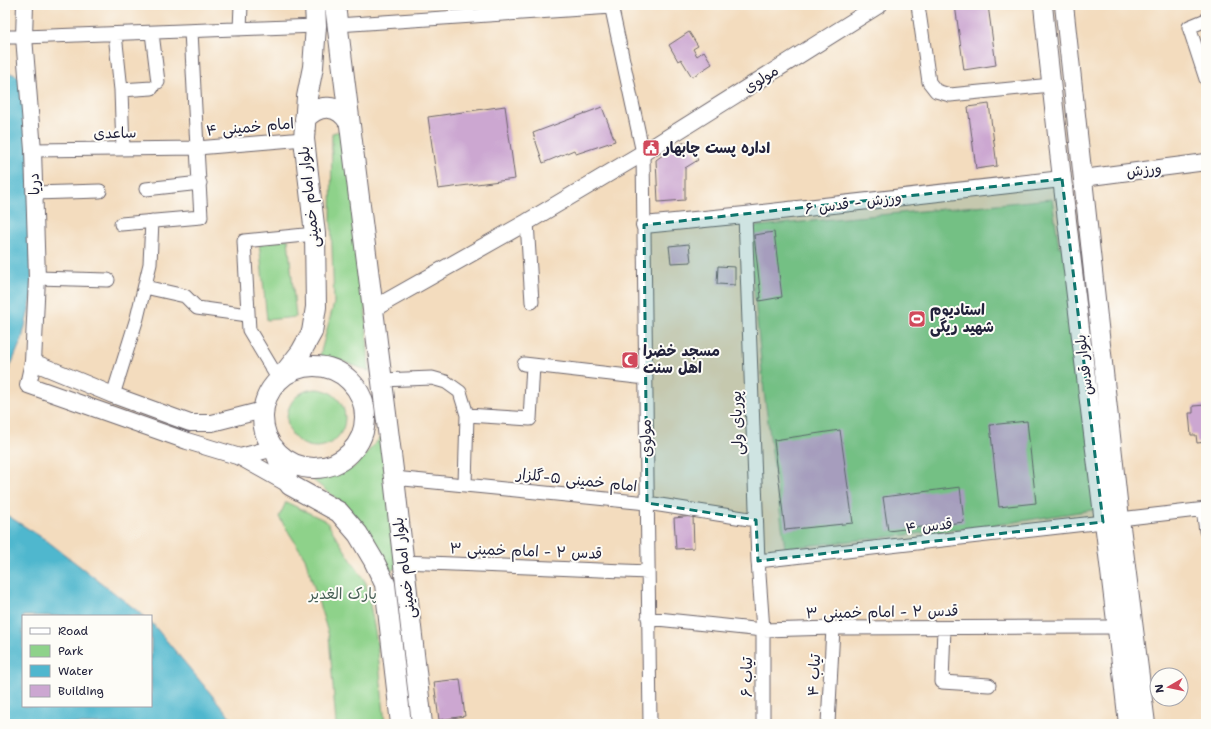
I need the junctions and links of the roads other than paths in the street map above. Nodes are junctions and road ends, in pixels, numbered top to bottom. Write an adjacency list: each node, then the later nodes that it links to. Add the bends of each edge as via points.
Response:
1 (25, 5): 18 (street, دریا)
2 (241, 5): 13 (street)
3 (315, 5): 12 (main road, بلوار امام خمینی)
4 (335, 5): 11 (main road, بلوار امام خمینی)
5 (878, 5): 28 (street, مولوی)
6 (918, 5): 20 (street, via 929,82 936,92 950,95)
7 (1043, 5): 20 (main road, بلوار قدس)
8 (1064, 5): 30 (main road, بلوار قدس)
9 (612, 6): 11 (street); 28 (street, مولوی)
10 (1206, 20): 19 (street, via 1189,27)
11 (337, 25): 12 (main road); 23 (main road, بلوار امام خمینی)
12 (316, 26): 13 (street); 22 (main road, بلوار امام خمینی)
13 (240, 29): 14 (street)
14 (191, 31): 15 (street); 25 (street)
15 (152, 33): 16 (street); 21 (street, via 155,85)
16 (115, 34): 18 (street); 21 (street)
17 (5, 37): 18 (street)
18 (24, 37): 27 (street, دریا)
19 (1206, 79)
20 (1051, 85): 31 (main road, بلوار قدس)
21 (121, 90): 26 (street)
22 (305, 119): 23 (main road, via 314,111 327,108 338,110); 24 (main road, بلوار امام خمینی)
23 (349, 122): 46 (main road, بلوار امام خمینی)
24 (304, 139): 25 (street, امام خمینی ۴); 41 (main road, بلوار امام خمینی)
25 (197, 148): 26 (street, ساعدی); 32 (street, امام خمینی ۴)
26 (123, 149): 27 (street, ساعدی)
27 (33, 150): 35 (street, دریا)
28 (643, 153): 38 (street, مولوی); 40 (street, مولوی)
29 (1206, 162): 30 (street, ورزش)
30 (1083, 178): 31 (main road); 67 (main road, بلوار قدس)
31 (1062, 179): 36 (street, ورزش - قدس ۶); 67 (main road, بلوار قدس)
32 (200, 183): 33 (street); 37 (street, امام خمینی ۴, via 202,217)
33 (146, 189)
34 (100, 191): 35 (street)
35 (34, 193): 42 (street, دریا)
36 (745, 215): 40 (street, ورزش - قدس ۶); 66 (street, پوریای ولی)
37 (152, 221): 39 (street); 44 (street, via 150,264)
38 (527, 222): 45 (street); 46 (street, مولوی)
39 (121, 224)
40 (644, 225): 49 (street, مولوی)
41 (315, 234): 47 (street, via 244,241); 50 (main road, بلوار امام خمینی, via 316,307 312,332 302,352)
42 (37, 278): 43 (street); 48 (street, دریا)
43 (108, 280)
44 (145, 287): 47 (street, via 185,296 197,308); 52 (street)
45 (532, 302)
46 (373, 309): 51 (main road, بلوار امام خمینی)
47 (248, 315): 50 (street, via 249,330)
48 (33, 362): 52 (street); 58 (street, دریا, via 28,385)
49 (646, 378): 56 (street, via 528,365 530,419); 64 (street, مولوی)
50 (278, 380): 53 (main road, via 299,368 323,366 345,376 354,385); 54 (main road, via 271,389)
51 (381, 380): 53 (main road); 55 (main road, بلوار امام خمینی); 56 (street, via 432,378 446,382 460,392)
52 (113, 395): 57 (street)
53 (364, 406): 55 (main road); 59 (main road, via 365,420 357,444 338,462 314,468 301,466 289,461)
54 (263, 410): 57 (street, via 212,423); 59 (main road, via 263,424)
55 (385, 413): 61 (main road, بلوار امام خمینی)
56 (467, 415): 62 (street)
57 (190, 423): 58 (street, via 195,435)
58 (187, 441): 60 (street)
59 (274, 448): 60 (street); 63 (main road)
60 (240, 457): 63 (street)
61 (394, 478): 62 (street, امام خمینی ۵-گلزار); 70 (main road, بلوار امام خمینی)
62 (465, 484): 64 (street, امام خمینی ۵-گلزار)
63 (290, 485): 72 (main road, بلوار امام خمینی, via 339,512 358,534)
64 (647, 503): 66 (street, امام خمینی ۵-گلزار); 71 (street, مولوی)
65 (1205, 509): 67 (street, قدس ۴); 68 (street)
66 (756, 520): 69 (street, پوریای ولی)
67 (1112, 521): 69 (street, قدس ۴); 74 (main road, بلوار قدس); 85 (main road, بلوار قدس)
68 (1206, 531)
69 (758, 561): 77 (street, پوریای ولی)
70 (404, 571): 71 (street, قدس ۲ - امام خمینی ۳); 72 (main road); 80 (main road, بلوار امام خمینی)
71 (648, 572): 73 (street, مولوی)
72 (385, 584): 79 (main road, بلوار امام خمینی)
73 (648, 618): 77 (street, قدس ۲ - امام خمینی ۳); 81 (street, مولوی)
74 (1117, 626): 76 (street, قدس ۲ - امام خمینی ۳); 84 (main road, بلوار قدس)
75 (832, 628): 76 (street, قدس ۲ - امام خمینی ۳); 77 (street, قدس ۲ - امام خمینی ۳); 83 (street, تیاب ۴)
76 (944, 628): 78 (street, via 942,682)
77 (763, 630): 82 (street, تیاب ۶)
78 (989, 685)
79 (401, 724)
80 (422, 724)
81 (650, 724)
82 (763, 724)
83 (828, 724)
84 (1128, 724)
85 (1146, 724)

